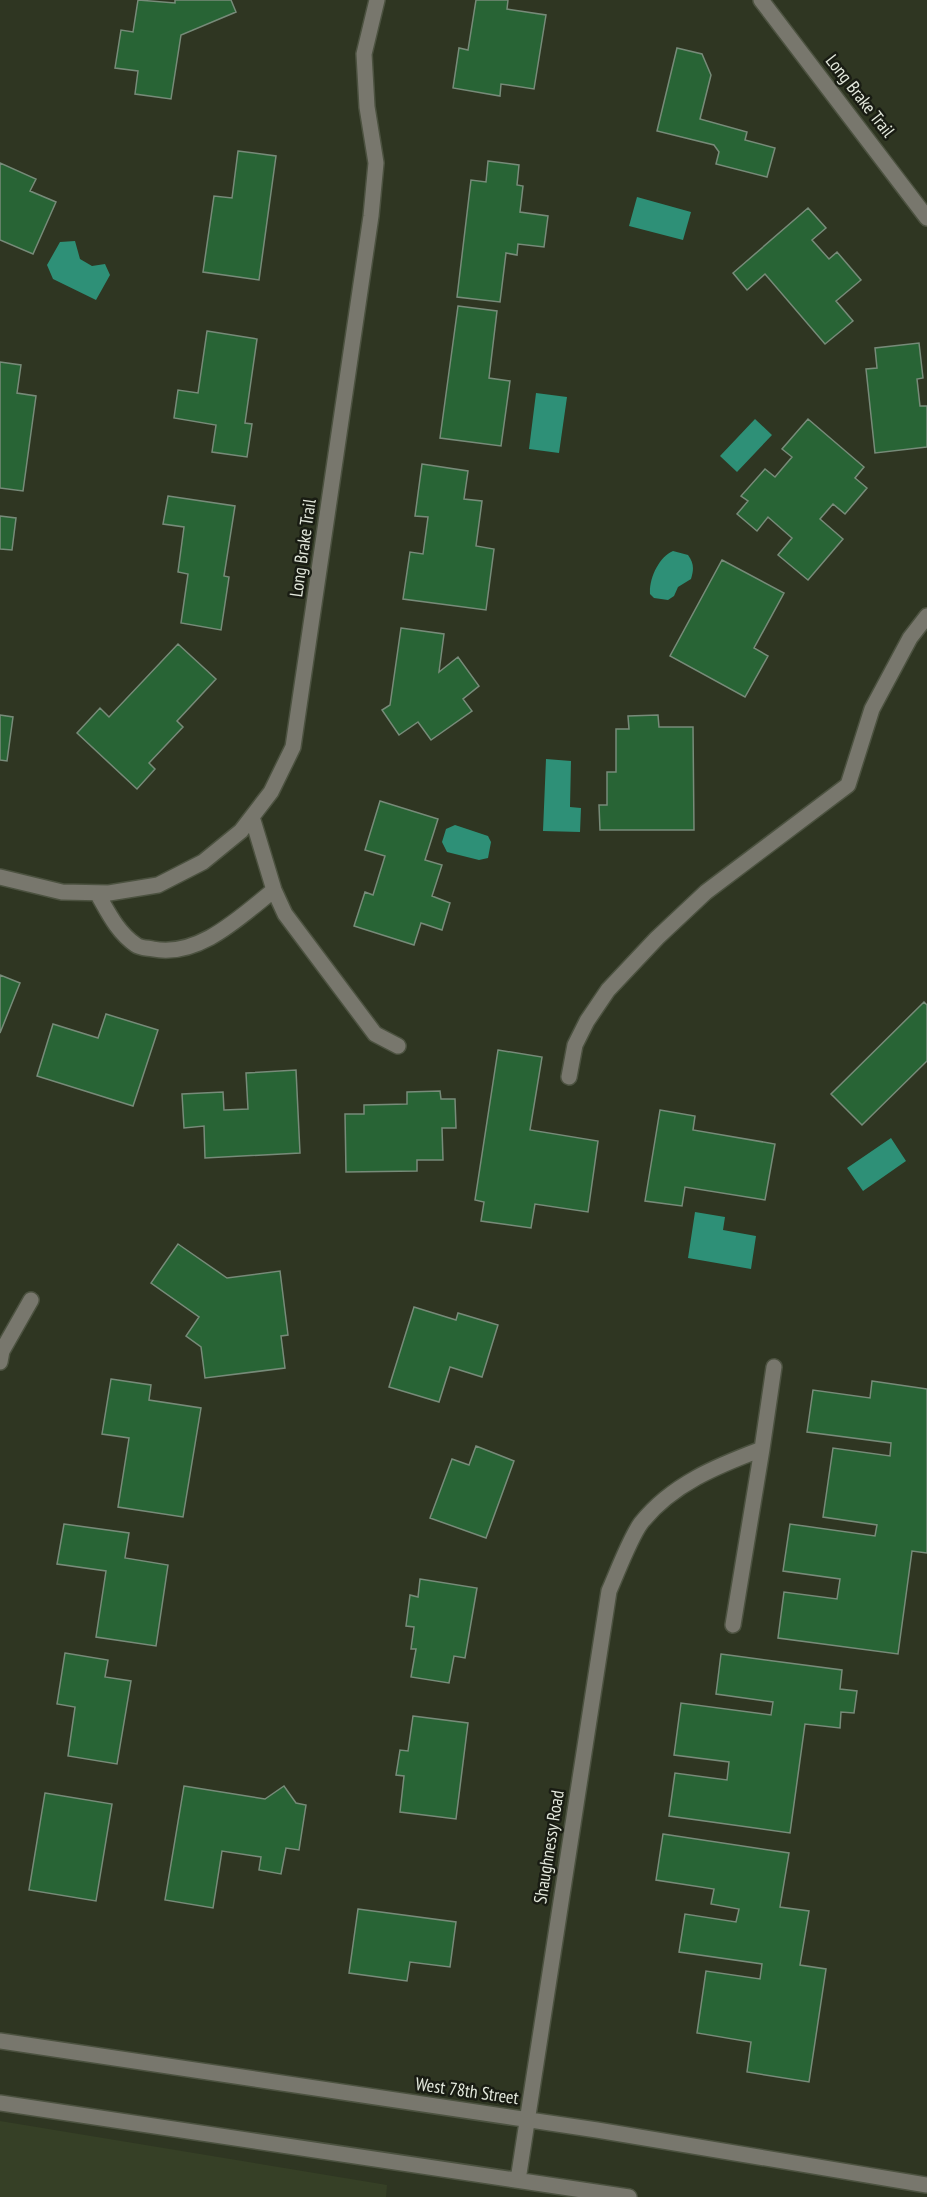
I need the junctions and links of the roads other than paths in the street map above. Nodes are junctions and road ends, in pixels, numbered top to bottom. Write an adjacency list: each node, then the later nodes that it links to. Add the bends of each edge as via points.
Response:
1 (376, 0): 5 (street, Long Brake Trail, via 364,54 376,163 371,216 301,698 293,747 271,792)
2 (761, 0): 3 (street, Long Brake Trail)
3 (927, 218)
4 (927, 616): 10 (street, via 910,638 872,709 848,785 706,892 657,938 608,990 587,1021 575,1045)
5 (252, 817): 7 (street); 8 (street, Long Brake Trail, via 203,862 158,885)
6 (0, 877): 8 (street, Long Brake Trail, via 62,892)
7 (274, 890): 8 (street, via 214,935 165,952 137,946 116,926); 9 (street, via 285,914 375,1034)
8 (97, 893)
9 (398, 1046)
10 (569, 1077)
11 (31, 1300): 12 (street, via 2,1351)
12 (0, 1362)
13 (774, 1367): 14 (street)
14 (762, 1449): 15 (street); 18 (street, Shaughnessy Road, via 669,1494 640,1525 609,1591)
15 (733, 1624)
16 (0, 2041): 18 (street, West 78th Street)
17 (0, 2103): 19 (street)
18 (527, 2120): 19 (street, Shaughnessy Road); 20 (street, West 78th Street)
19 (518, 2180): 21 (street)
20 (927, 2185)
21 (629, 2197)

